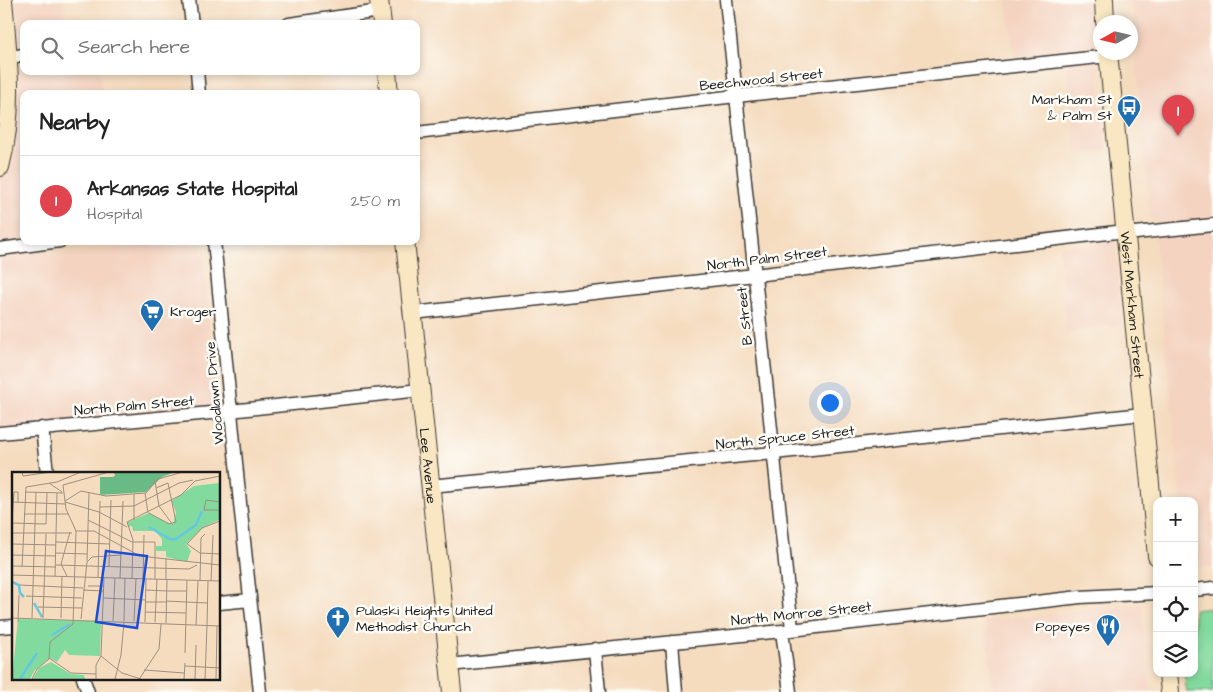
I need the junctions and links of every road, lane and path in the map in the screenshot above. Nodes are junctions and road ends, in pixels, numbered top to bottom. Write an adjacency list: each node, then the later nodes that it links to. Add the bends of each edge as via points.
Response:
1 (3, 0): 10 (street)
2 (189, 0): 7 (street)
3 (726, 0): 16 (street, B Street)
4 (1104, 0): 6 (street)
5 (380, 12): 8 (street)
6 (1105, 15)
7 (192, 20)
8 (319, 20)
9 (1093, 56): 16 (street, Beechwood Street)
10 (10, 57): 18 (street, via 10,112)
11 (1109, 60): 20 (street, West Markham Street)
12 (197, 75): 14 (street)
13 (387, 75): 15 (street)
14 (199, 90)
15 (389, 90)
16 (736, 96): 17 (street, Beechwood Street); 25 (street, B Street)
17 (420, 133)
18 (0, 167)
19 (1213, 225): 20 (street, North Palm Street)
20 (1126, 232): 25 (street, North Palm Street); 29 (street, West Markham Street)
21 (30, 245): 24 (street)
22 (214, 245): 28 (street, Woodlawn Drive)
23 (405, 245): 26 (street, Lee Avenue)
24 (0, 249)
25 (755, 274): 26 (street, North Palm Street); 32 (street, B Street)
26 (413, 313): 27 (street, Lee Avenue)
27 (420, 390): 28 (street, North Palm Street); 34 (street, Lee Avenue)
28 (231, 411): 30 (street, North Palm Street); 39 (street, Woodlawn Drive)
29 (1143, 414): 32 (street, North Spruce Street); 35 (street, West Markham Street)
30 (42, 428): 31 (street, North Palm Street); 33 (street)
31 (0, 433)
32 (774, 453): 34 (street, North Spruce Street); 41 (street, B Street)
33 (47, 472)
34 (430, 486): 44 (street, Lee Avenue)
35 (1156, 542)
36 (1213, 588): 37 (street)
37 (1198, 590)
38 (1153, 593): 41 (street, North Monroe Street, via 1080,597)
39 (250, 600): 40 (street); 48 (street, Woodlawn Drive)
40 (220, 604)
41 (787, 630): 42 (street, North Monroe Street); 52 (street, B Street)
42 (672, 642): 43 (street, North Monroe Street); 51 (street)
43 (595, 649): 44 (street, North Monroe Street); 50 (street)
44 (449, 665): 49 (street, Lee Avenue)
45 (1168, 677): 53 (street)
46 (84, 680): 47 (street)
47 (88, 692)
48 (260, 692)
49 (452, 692)
50 (599, 692)
51 (676, 692)
52 (790, 692)
53 (1170, 692)

